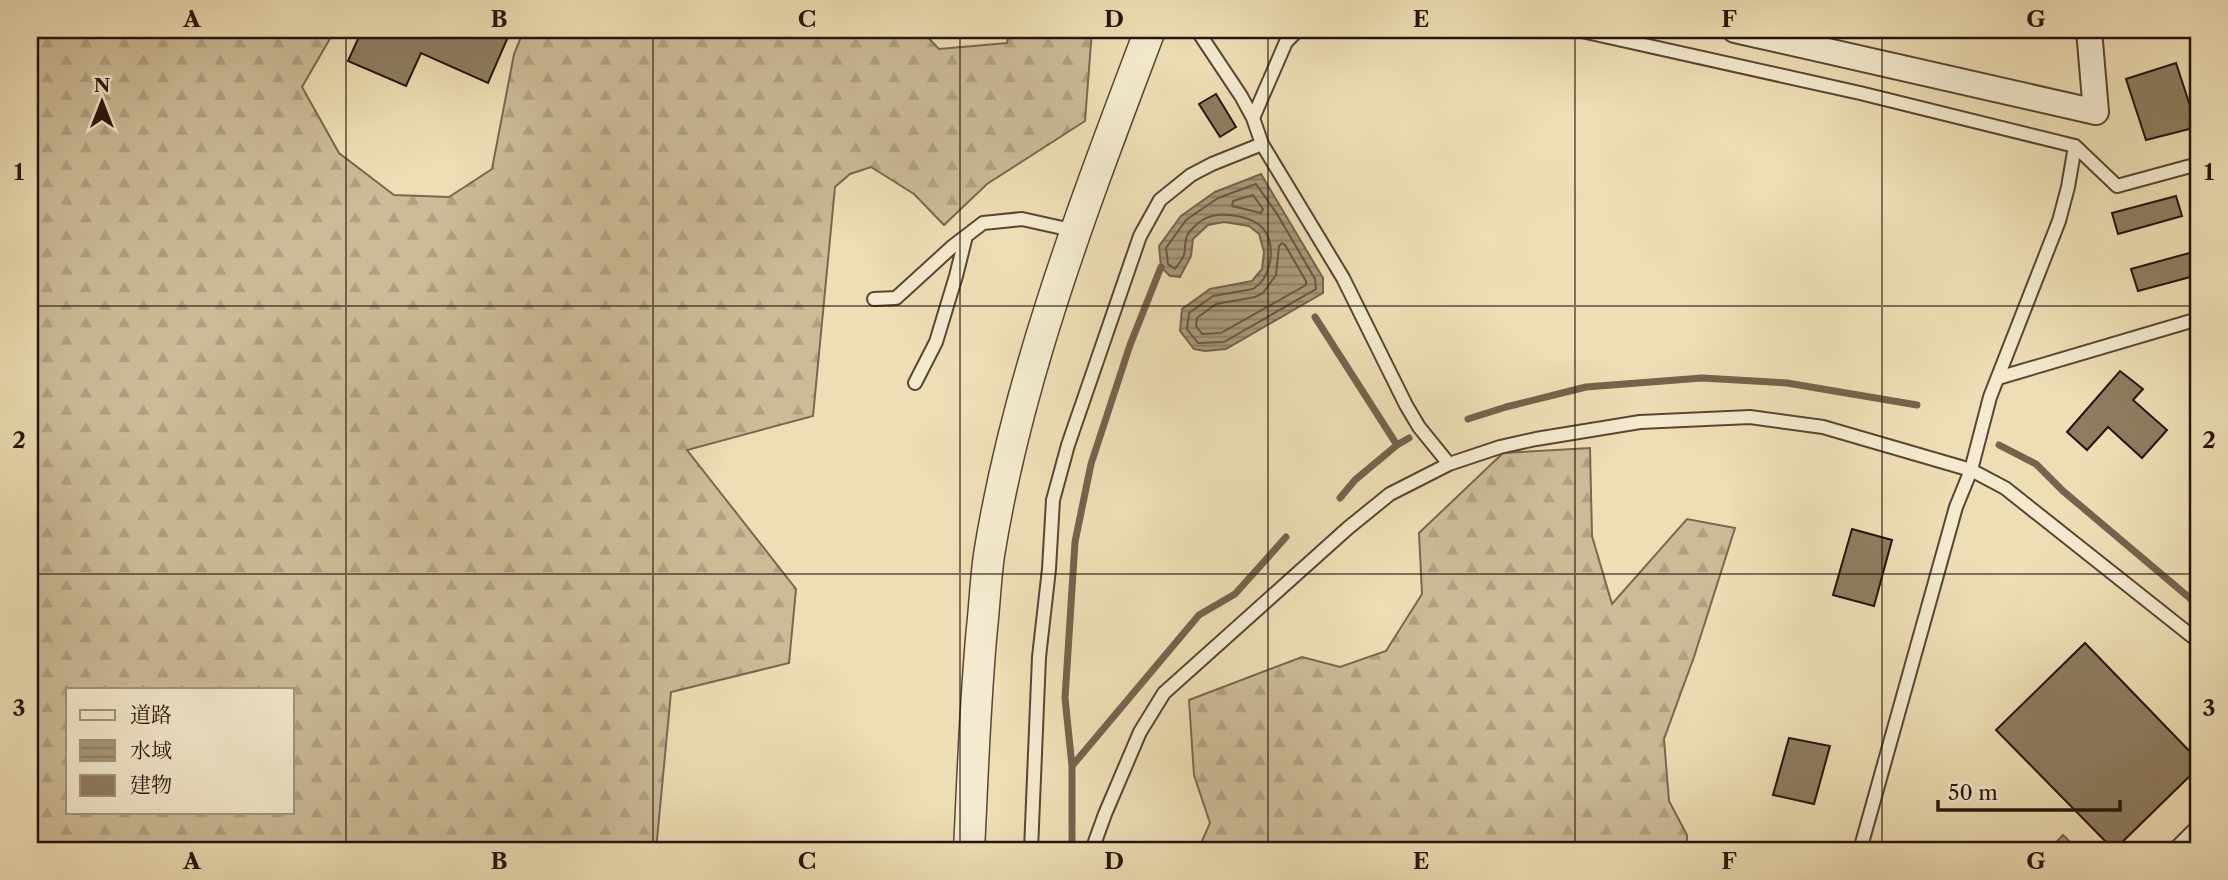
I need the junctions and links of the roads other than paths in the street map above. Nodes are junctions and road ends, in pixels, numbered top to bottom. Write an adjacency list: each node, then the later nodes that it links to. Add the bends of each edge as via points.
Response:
1 (1150, 30): 11 (street)
2 (1197, 30): 7 (lane)
3 (1298, 30): 7 (lane, via 1286,42)
4 (1577, 30): 9 (lane)
5 (1735, 30): 6 (street, via 2096,112)
6 (2089, 30)
7 (1253, 118): 8 (lane)
8 (1262, 144): 17 (lane, via 1343,278 1406,405); 22 (lane, via 1191,176 1160,201 1140,236 1068,445 1053,500 1038,657)
9 (2075, 146): 10 (lane, via 2117,186); 15 (lane, via 2059,221)
10 (2198, 164)
11 (1077, 231): 12 (lane, via 1022,219 983,223); 21 (street, via 1013,437 989,556 977,680)
12 (966, 236): 13 (lane, via 897,298); 16 (lane, via 936,342)
13 (874, 299)
14 (2198, 319): 15 (lane)
15 (1998, 378): 18 (lane)
16 (915, 383)
17 (1449, 464): 18 (lane, via 1536,439 1640,422 1750,417 1823,427); 23 (lane, via 1390,494 1164,693 1140,732)
18 (1971, 470): 19 (lane, via 2005,488); 24 (lane, via 1956,507)
19 (2198, 640)
20 (2198, 826): 25 (lane)
21 (969, 850)
22 (1031, 850)
23 (1092, 850)
24 (1860, 850)
25 (2174, 850)

